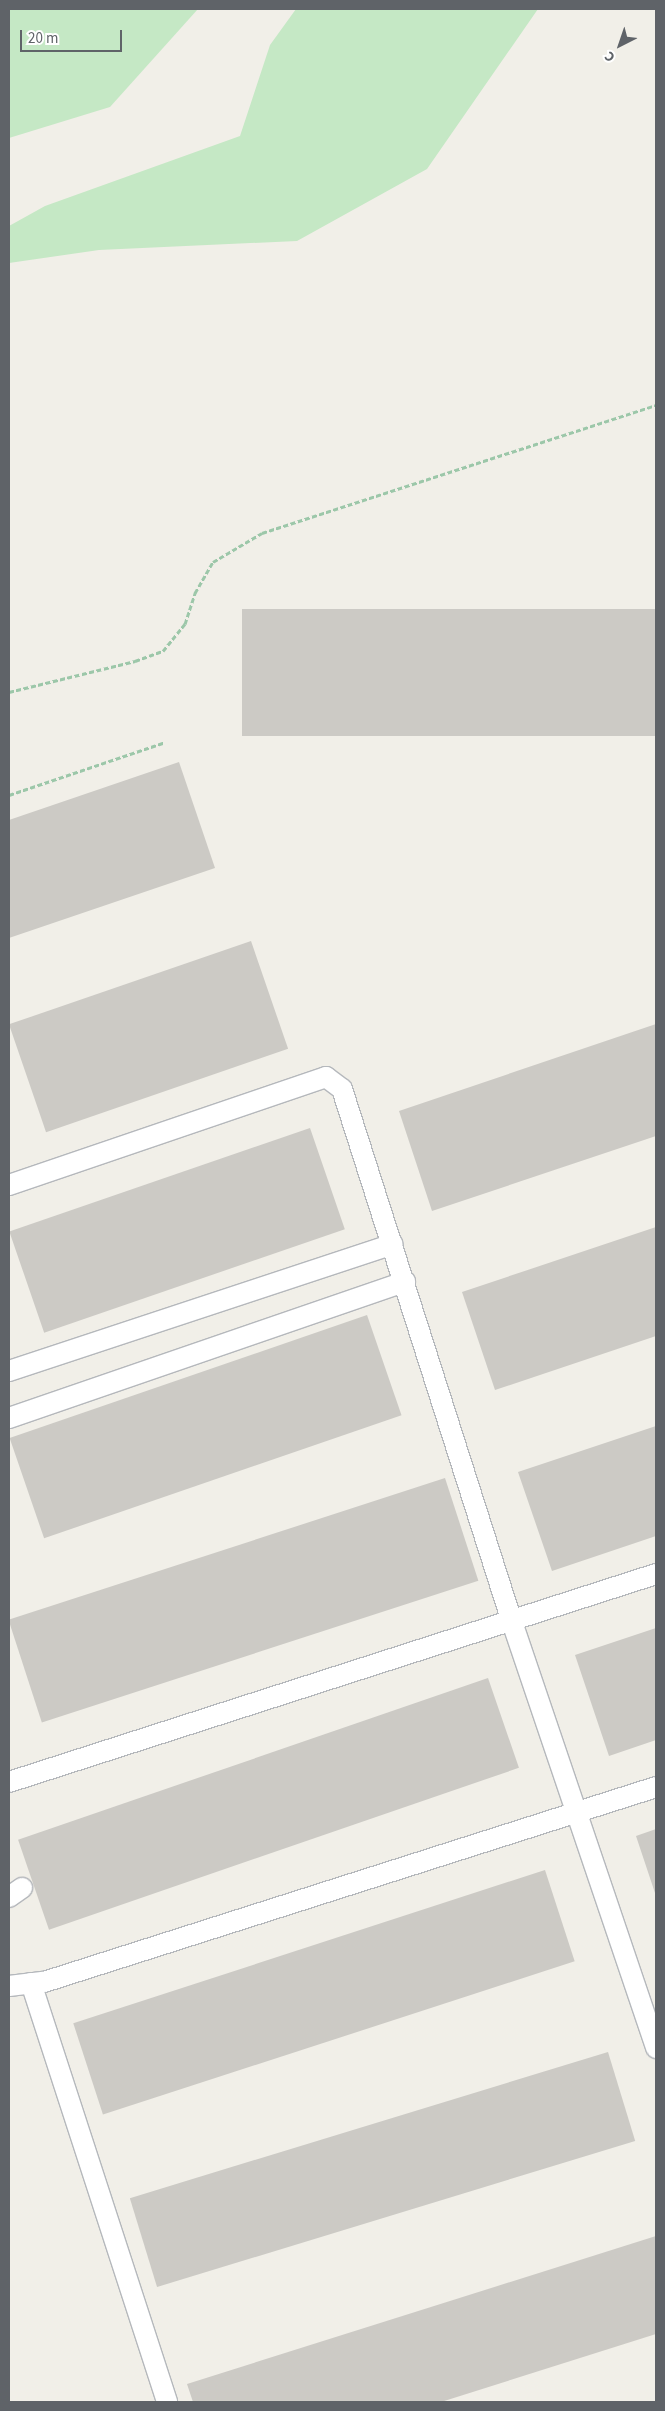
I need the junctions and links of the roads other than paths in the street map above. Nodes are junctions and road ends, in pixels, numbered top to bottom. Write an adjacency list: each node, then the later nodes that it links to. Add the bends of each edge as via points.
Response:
1 (9, 1185): 2 (lane, via 326,1077 342,1089)
2 (392, 1244): 3 (lane); 4 (lane)
3 (405, 1282): 5 (lane); 7 (lane)
4 (9, 1371)
5 (9, 1418)
6 (656, 1574): 7 (lane)
7 (511, 1619): 8 (lane); 10 (lane)
8 (9, 1782)
9 (656, 1787): 10 (lane)
10 (578, 1813): 11 (lane, via 44,1982); 13 (lane)
11 (31, 1983): 12 (lane); 14 (lane)
12 (9, 1986)
13 (656, 2048)
14 (167, 2402)

